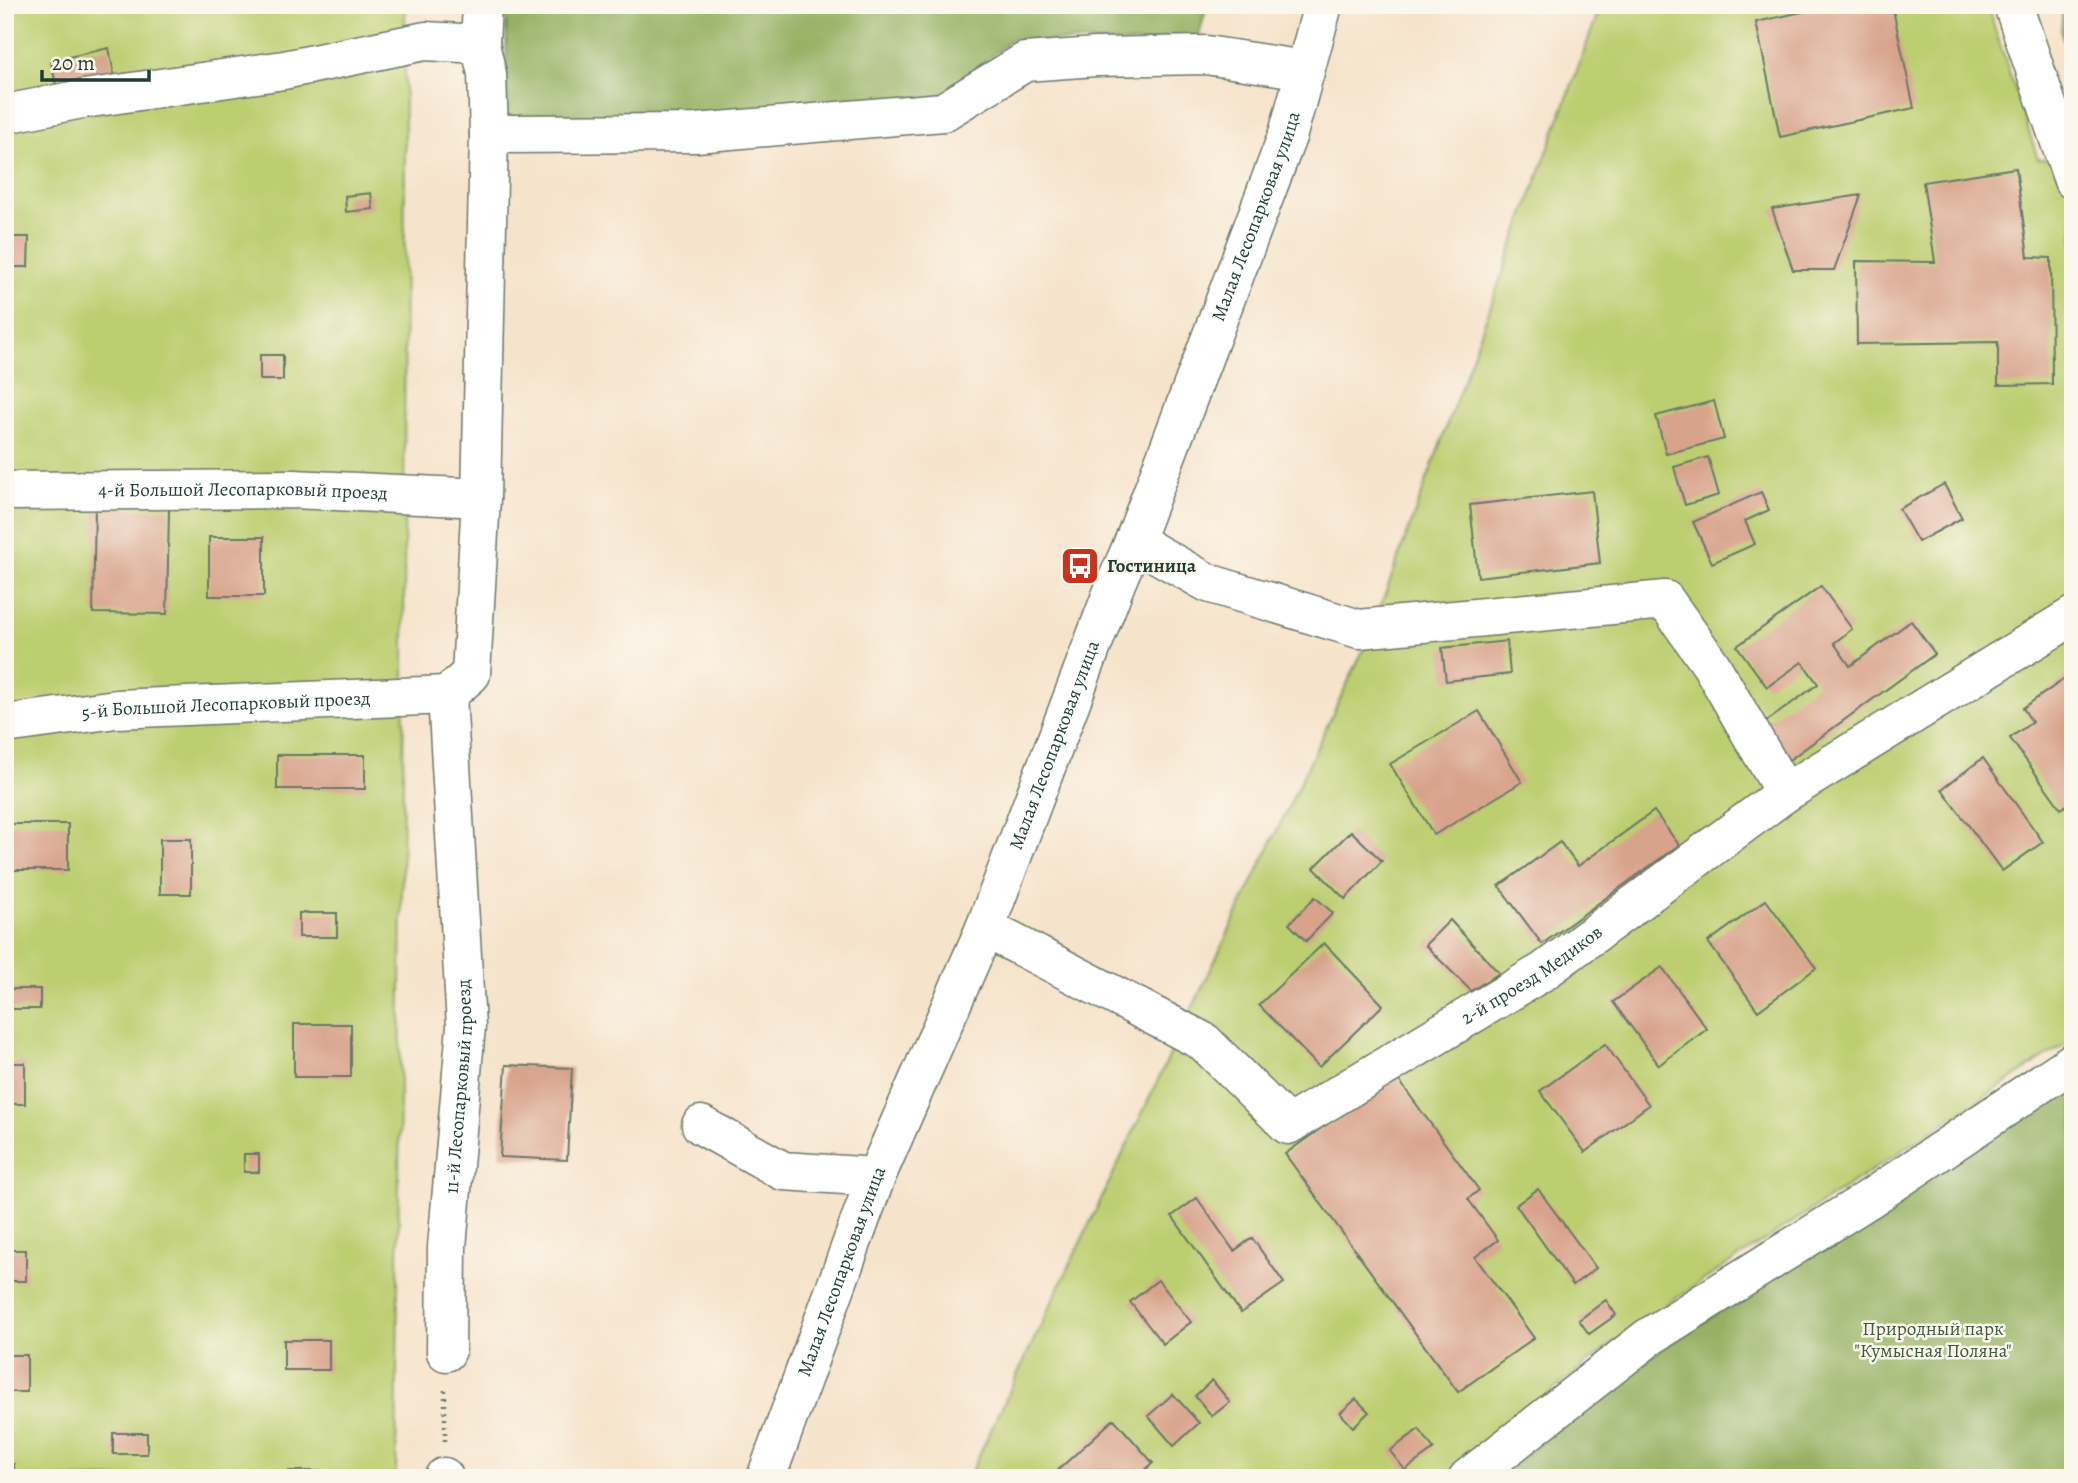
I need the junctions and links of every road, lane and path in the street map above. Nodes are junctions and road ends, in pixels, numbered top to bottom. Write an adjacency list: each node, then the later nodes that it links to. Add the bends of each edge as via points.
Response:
1 (482, 5): 4 (street)
2 (1323, 5): 5 (street, Малая Лесопарковая улица)
3 (2013, 5): 8 (street)
4 (480, 44): 6 (street, via 425,41 284,70); 7 (street, via 487,74)
5 (1305, 70): 7 (street, via 1206,55 1037,61 1025,62 943,112 696,133); 11 (street, Малая Лесопарковая улица, via 1287,134)
6 (5, 114)
7 (489, 134): 10 (street)
8 (2073, 180)
9 (5, 491): 10 (street, 4-й Большой Лесопарковый проезд, via 294,489)
10 (481, 498): 13 (street, via 471,674)
11 (1134, 541): 15 (street, via 1208,583 1359,629 1665,600 1712,665); 16 (street, Малая Лесопарковая улица)
12 (2073, 616): 15 (street, 2-й проезд Медиков)
13 (447, 695): 14 (street, 5-й Большой Лесопарковый проезд, via 116,709); 20 (street, 11-й Лесопарковый проезд, via 466,1027 447,1247)
14 (5, 724)
15 (1785, 793): 16 (street, 2-й проезд Медиков, via 1544,971 1287,1125 1204,1042)
16 (985, 928): 19 (street, Малая Лесопарковая улица)
17 (2073, 1062): 23 (street, via 1869,1199 1649,1336)
18 (701, 1125): 19 (street, via 783,1171)
19 (876, 1177): 22 (street, Малая Лесопарковая улица)
20 (446, 1352): 21 (path)
21 (444, 1477)
22 (766, 1478)
23 (1468, 1478)

